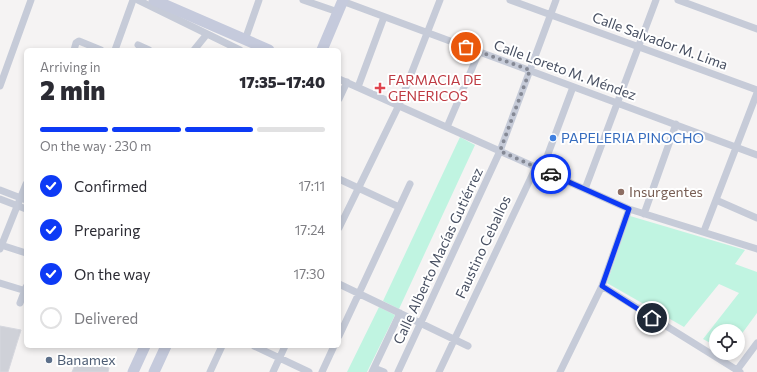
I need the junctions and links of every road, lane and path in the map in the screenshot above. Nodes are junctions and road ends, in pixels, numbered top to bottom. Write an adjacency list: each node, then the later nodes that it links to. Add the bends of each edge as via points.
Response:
1 (31, 0): 33 (street)
2 (133, 0): 24 (street)
3 (138, 0): 18 (street)
4 (154, 0): 20 (street)
5 (259, 0): 20 (street)
6 (303, 0): 13 (street)
7 (342, 0): 13 (street); 15 (street, Calle Loreto M. Méndez)
8 (440, 0): 17 (street)
9 (510, 0): 14 (street, Calle Salvador M. Lima)
10 (556, 0): 14 (street, Calle Alberto Macías Gutiérrez)
11 (656, 0): 21 (street)
12 (678, 0): 16 (street)
13 (338, 12): 28 (street)
14 (550, 15): 21 (street, Calle Salvador M. Lima); 30 (street, Calle Alberto Macías Gutiérrez)
15 (384, 17): 17 (street, Calle Loreto M. Méndez); 34 (street)
16 (757, 29)
17 (427, 33): 29 (street, Calle Loreto M. Méndez); 39 (street)
18 (207, 34): 20 (street); 26 (street)
19 (138, 45): 25 (street)
20 (243, 45): 27 (street)
21 (638, 47): 36 (street, Calle Salvador M. Lima); 38 (street)
22 (75, 48): 23 (street, via 77,42)
23 (95, 48)
24 (116, 48)
25 (145, 48)
26 (196, 48)
27 (259, 48)
28 (323, 48)
29 (479, 52): 30 (street, Calle Loreto M. Méndez); 41 (street)
30 (530, 70): 35 (street, Calle Loreto M. Méndez); 43 (street, Calle Alberto Macías Gutiérrez)
31 (341, 80): 32 (street)
32 (347, 82): 34 (street); 37 (street)
33 (0, 86)
34 (358, 86): 39 (street)
35 (573, 86): 38 (street, Calle Loreto M. Méndez); 45 (street, Faustino Ceballos)
36 (757, 91): 42 (street)
37 (341, 95)
38 (617, 103): 40 (street, Calle Loreto M. Méndez); 49 (street)
39 (399, 105): 41 (street); 48 (street)
40 (676, 124): 42 (street, Calle Loreto M. Méndez); 58 (street)
41 (447, 126): 43 (street)
42 (736, 146): 44 (street, Calle Loreto M. Méndez); 53 (street)
43 (500, 151): 45 (street); 73 (street, Calle Alberto Macías Gutiérrez)
44 (757, 155)
45 (539, 168): 49 (street); 75 (street, Faustino Ceballos)
46 (341, 180): 48 (street)
47 (410, 184): 55 (street)
48 (358, 187): 55 (street); 60 (street)
49 (585, 189): 57 (street)
50 (0, 190): 52 (street)
51 (0, 199): 54 (street)
52 (24, 199): 54 (street)
53 (716, 200): 59 (street); 61 (street)
54 (18, 206): 56 (street); 62 (street)
55 (399, 207): 69 (street)
56 (24, 208)
57 (629, 209): 58 (street); 67 (street)
58 (644, 214): 61 (street)
59 (757, 218)
60 (341, 224)
61 (704, 231): 63 (street)
62 (1, 247): 64 (street)
63 (757, 249)
64 (24, 253)
65 (0, 283): 68 (street)
66 (341, 285): 69 (street)
67 (602, 286): 87 (street); 96 (street)
68 (24, 289)
69 (359, 293): 72 (street); 74 (street)
70 (24, 294): 71 (street)
71 (20, 303)
72 (400, 313): 73 (street); 86 (street)
73 (422, 324): 75 (street); 94 (street, Calle Alberto Macías Gutiérrez)
74 (341, 332)
75 (454, 339): 77 (street); 95 (street, Faustino Ceballos)
76 (757, 343): 87 (street)
77 (468, 346)
78 (145, 348): 85 (street)
79 (165, 348): 88 (street)
80 (221, 348): 89 (street)
81 (258, 348): 84 (street)
82 (284, 348): 84 (street)
83 (333, 348): 92 (street)
84 (279, 358): 90 (street); 91 (street)
85 (135, 370)
86 (373, 370): 93 (street)
87 (738, 371)
88 (154, 372)
89 (210, 372)
90 (272, 372)
91 (309, 372)
92 (322, 372)
93 (384, 372)
94 (398, 372)
95 (439, 372)
96 (560, 372)

